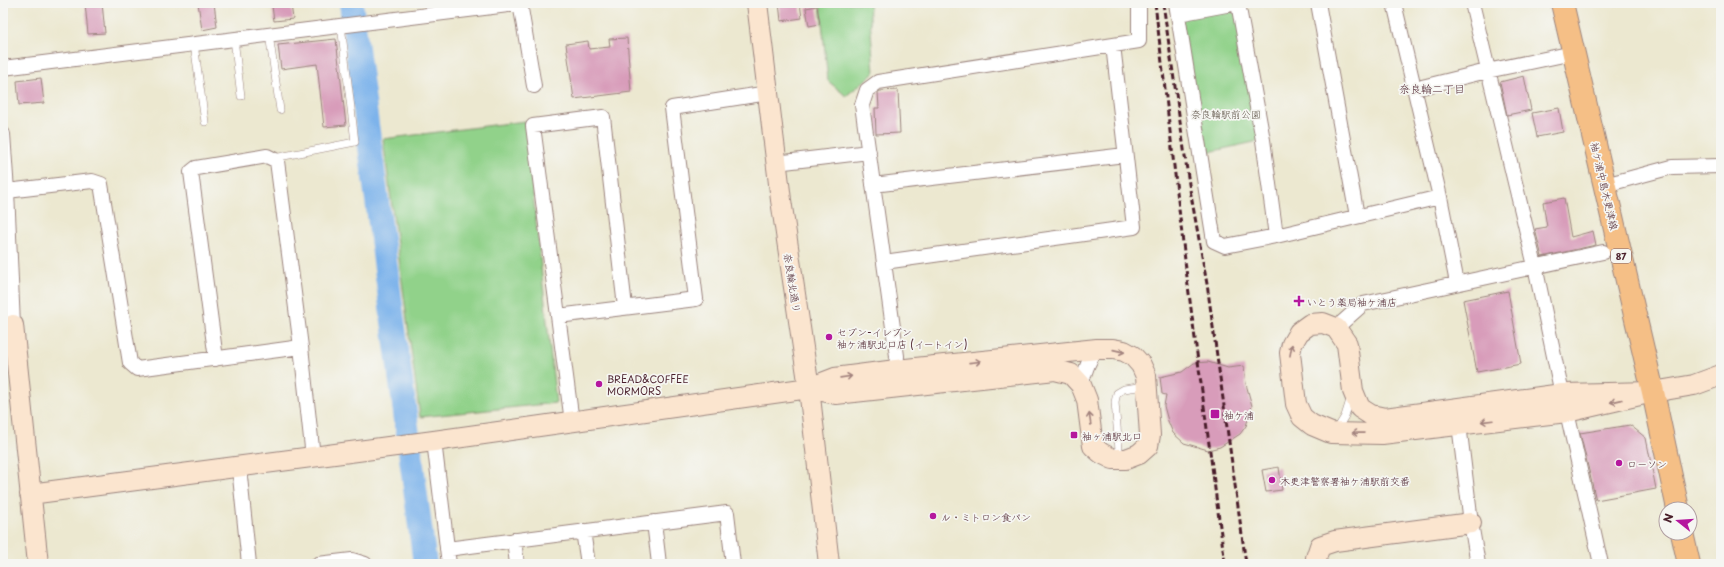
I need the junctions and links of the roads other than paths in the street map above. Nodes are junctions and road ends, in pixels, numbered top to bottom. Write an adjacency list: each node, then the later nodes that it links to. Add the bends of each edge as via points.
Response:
1 (524, 3): 9 (street)
2 (757, 3): 21 (street, 奈良輪北通り)
3 (1138, 3): 15 (street, via 1139,41)
4 (1238, 3): 10 (street); 36 (street, via 1263,140)
5 (1318, 3): 35 (street)
6 (1394, 3): 20 (street)
7 (1472, 3): 18 (street)
8 (1562, 3): 16 (main road, 袖ケ浦中島木更津線 / 87)
9 (520, 4): 11 (street); 19 (street)
10 (1177, 8): 36 (street, via 1214,241 1225,246)
11 (341, 25): 12 (street); 28 (lane, via 355,142)
12 (269, 34): 13 (street); 23 (lane)
13 (234, 39): 14 (street); 22 (lane)
14 (194, 44): 17 (street); 24 (lane)
15 (1113, 45): 26 (street, via 878,82 867,90 862,105); 27 (street)
16 (1573, 53): 18 (street); 32 (main road, 袖ケ浦中島木更津線 / 87)
17 (3, 68)
18 (1487, 71): 20 (street); 39 (street)
19 (534, 86)
20 (1414, 89): 34 (street)
21 (768, 93): 29 (street, 奈良輪北通り); 41 (street, via 672,108 696,299)
22 (241, 96)
23 (280, 110)
24 (205, 122)
25 (3, 134): 33 (street)
26 (869, 152): 29 (street); 31 (street)
27 (1125, 155): 31 (street); 38 (street, via 1134,227)
28 (271, 158): 45 (street, via 277,161); 47 (street, via 267,156 204,166 191,172)
29 (776, 163): 52 (street, 奈良輪北通り)
30 (1721, 166): 32 (street, via 1672,166)
31 (873, 185): 38 (street)
32 (1604, 185): 54 (main road, 袖ケ浦中島木更津線 / 87)
33 (7, 191): 43 (street); 47 (street, via 92,181 101,184 130,363 137,369)
34 (1440, 197): 35 (street); 40 (street)
35 (1357, 216): 36 (street)
36 (1276, 236)
37 (1603, 252): 39 (street)
38 (884, 262): 48 (street, via 897,356)
39 (1535, 266): 40 (street); 55 (street)
40 (1457, 283): 44 (street, via 1363,304)
41 (625, 307): 42 (street); 42 (street, via 603,117 533,126)
42 (558, 316): 57 (street)
43 (8, 326): 63 (street)
44 (1336, 328): 53 (street, via 1347,344); 58 (street, one-way to 44, via 1312,425 1302,417 1296,404 1290,353 1299,332 1310,324 1322,323)
45 (301, 347): 47 (street); 60 (street)
46 (1097, 350): 48 (street, one-way to 46); 50 (street, via 1091,357); 51 (street, one-way to 51, via 1113,349 1133,356 1146,376)
47 (216, 359)
48 (896, 370): 52 (street, one-way to 48, via 835,378)
49 (1721, 375): 54 (street, via 1694,385)
50 (1082, 385): 52 (street, via 1070,374 1055,370 836,394); 61 (street, one-way to 50, via 1113,459 1093,446 1087,400)
51 (1146, 386): 61 (street, via 1150,434 1148,446 1139,454); 61 (lane, via 1124,389 1117,393 1115,402 1119,450)
52 (809, 388): 57 (street); 80 (street, 奈良輪北通り)
53 (1353, 391): 56 (street, via 1360,408 1371,415 1385,418); 58 (lane, via 1345,416)
54 (1654, 392): 55 (street); 64 (main road, 袖ケ浦中島木更津線 / 87)
55 (1564, 403): 56 (street); 83 (street)
56 (1459, 417): 58 (street, one-way to 58, via 1382,434); 66 (street)
57 (572, 422): 59 (street)
58 (1334, 433)
59 (434, 441): 60 (street); 70 (street)
60 (313, 457): 62 (street)
61 (1126, 459)
62 (239, 467): 63 (street); 72 (street)
63 (30, 494): 71 (street)
64 (1676, 501)
65 (654, 522): 67 (street); 78 (street); 79 (street, via 727,513)
66 (1471, 523): 81 (street, via 1335,541 1320,546); 82 (street)
67 (583, 531): 68 (street); 77 (street)
68 (514, 540): 70 (street); 76 (street)
69 (1684, 541): 84 (main road)
70 (447, 549): 75 (street)
71 (38, 564)
72 (250, 564)
73 (318, 564): 74 (street, via 352,560)
74 (365, 564)
75 (449, 564)
76 (517, 564)
77 (588, 564)
78 (659, 564)
79 (733, 564)
80 (829, 564)
81 (1317, 564)
82 (1478, 564)
83 (1601, 564)
84 (1689, 564)

